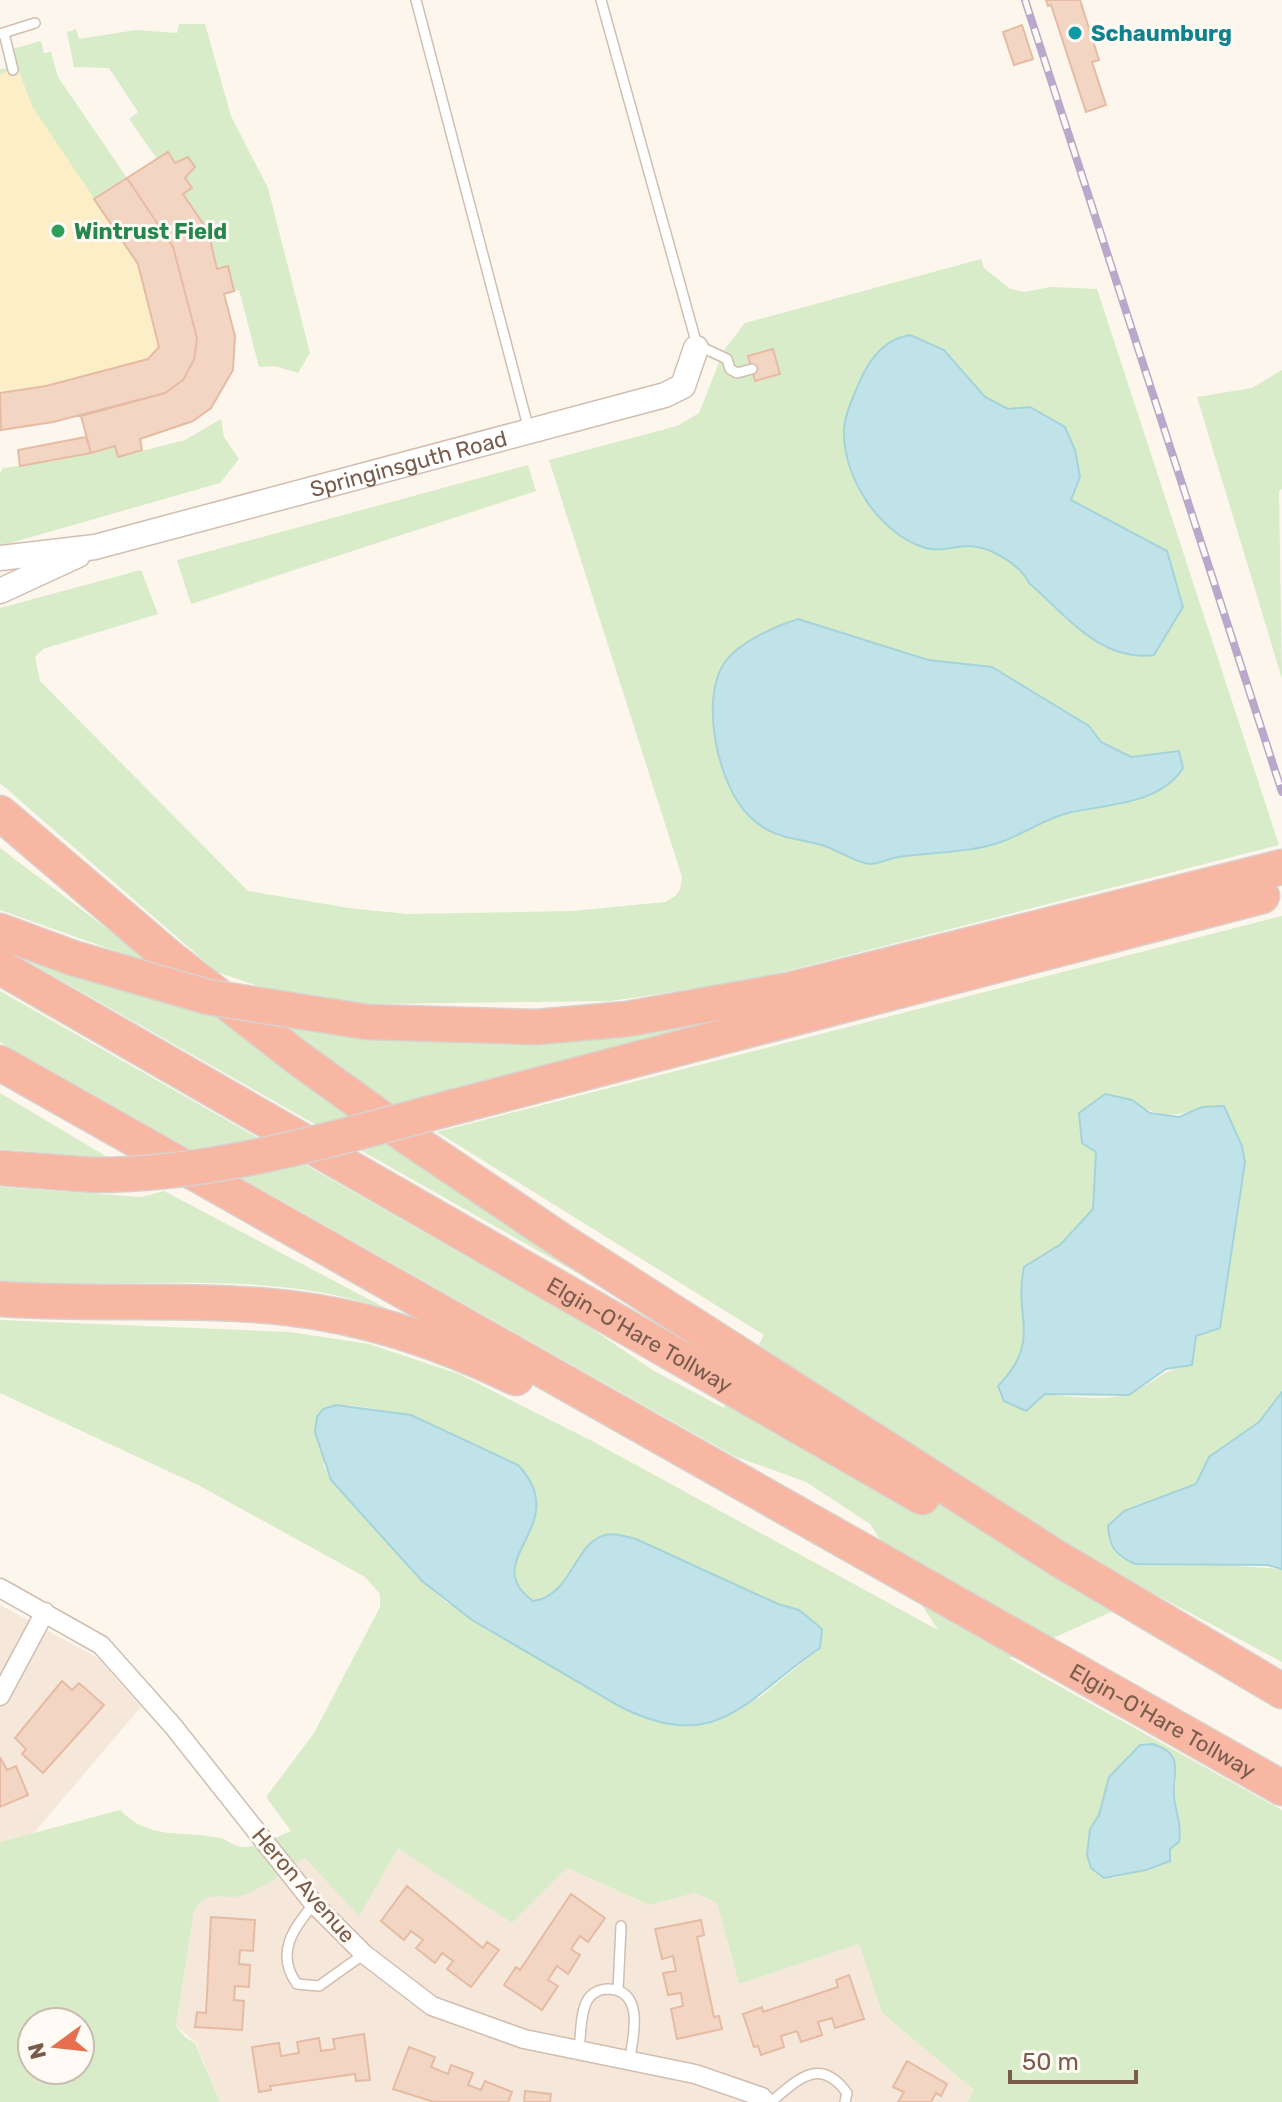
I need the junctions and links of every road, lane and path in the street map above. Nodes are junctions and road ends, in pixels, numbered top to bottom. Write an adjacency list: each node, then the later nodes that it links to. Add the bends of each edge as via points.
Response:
1 (416, 0): 8 (lane)
2 (601, 0): 7 (lane, via 697,345 727,359 737,373)
3 (35, 23): 4 (lane)
4 (2, 33): 5 (lane)
5 (8, 65)
6 (696, 348): 8 (street, Springinsguth Road, via 683,386 665,395)
7 (752, 369)
8 (529, 430): 9 (street, Springinsguth Road)
9 (95, 547): 10 (street, Springinsguth Road); 11 (street, Springinsguth Road)
10 (0, 558)
11 (0, 591)
12 (0, 813): 19 (highway, via 170,958 298,1058 562,1241)
13 (1268, 882): 14 (highway, bridge, via 789,990 627,1019 536,1027 367,1022 208,997); 17 (highway, bridge, via 469,1103 227,1164 145,1175)
14 (0, 931)
15 (0, 967): 19 (highway, Elgin-O'Hare Tollway)
16 (0, 1063): 20 (highway, Elgin-O'Hare Tollway)
17 (0, 1168)
18 (0, 1299): 20 (highway, via 290,1308 412,1335 517,1379 748,1503)
19 (743, 1375): 23 (highway); 25 (highway, Elgin-O'Hare Tollway)
20 (790, 1511): 26 (highway, Elgin-O'Hare Tollway)
21 (0, 1588): 22 (street, Heron Avenue)
22 (45, 1612): 24 (street); 27 (street, Heron Avenue, via 101,1645 173,1726)
23 (1282, 1691)
24 (0, 1696)
25 (1282, 1702)
26 (1282, 1788)
27 (314, 1904): 29 (street, Heron Avenue); 29 (lane, via 288,1940 286,1962 297,1984 319,1986)
28 (621, 1926): 30 (lane)
29 (364, 1954): 31 (street, Heron Avenue, via 432,2006 524,2039)
30 (618, 1991): 31 (lane, via 603,1990 587,2000); 32 (lane, via 635,2012)
31 (578, 2051): 32 (street, Heron Avenue)
32 (629, 2062): 33 (street, Heron Avenue, via 695,2074)
33 (768, 2102): 34 (lane, via 817,2072 835,2077 847,2093)
34 (845, 2102)

